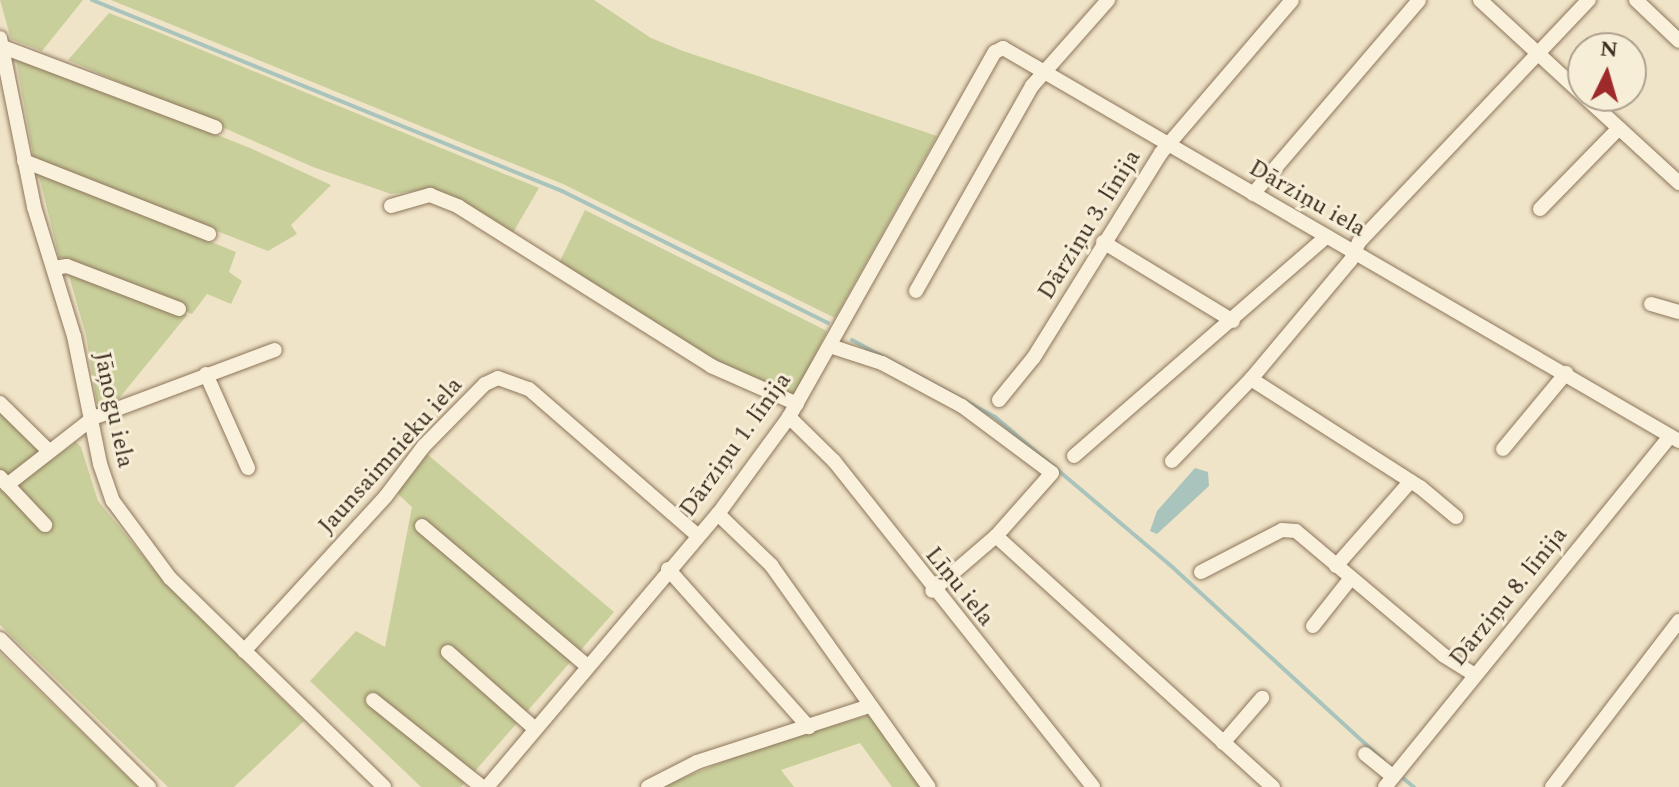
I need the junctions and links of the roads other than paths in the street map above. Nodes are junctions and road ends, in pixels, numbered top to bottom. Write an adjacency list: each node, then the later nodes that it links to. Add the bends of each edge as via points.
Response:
1 (1108, 0): 10 (street)
2 (1419, 0): 19 (street)
3 (1480, 0): 9 (street)
4 (1589, 0): 9 (street)
5 (1636, 0): 7 (street)
6 (1289, 3): 16 (street, Dārziņu 3. līnija)
7 (1679, 41)
8 (1, 42): 13 (street); 17 (street, Jāņogu iela)
9 (1540, 55): 11 (street); 25 (street)
10 (1044, 68): 15 (street, Dārziņu iela, via 1003,48 995,52); 16 (street, Dārziņu iela); 27 (street)
11 (1567, 80)
12 (1602, 112): 14 (street)
13 (215, 127)
14 (1619, 128): 18 (street); 21 (street)
15 (949, 136): 32 (street, Dārziņu 1. līnija)
16 (1171, 144): 19 (street, Dārziņu iela); 24 (street, Dārziņu 3. līnija)
17 (24, 161): 22 (street); 26 (street, Jāņogu iela)
18 (1679, 183)
19 (1253, 194): 23 (street, Dārziņu iela)
20 (391, 206): 39 (street, via 430,195 459,207 711,366)
21 (1540, 209)
22 (209, 234)
23 (1327, 236): 25 (street, Dārziņu iela); 31 (street)
24 (1103, 242): 31 (street); 37 (street, Dārziņu 3. līnija, via 1034,357)
25 (1354, 252): 34 (street, Dārziņu iela); 36 (street)
26 (54, 268): 29 (street, via 67,266); 40 (street, Jāņogu iela)
27 (916, 291)
28 (1651, 304): 30 (street)
29 (179, 309)
30 (1679, 312)
31 (1233, 321): 44 (street)
32 (830, 346): 39 (street, Dārziņu 1. līnija); 54 (street, via 882,363 962,406 1052,473)
33 (275, 350): 35 (street)
34 (1566, 373): 41 (street, Dārziņu iela); 42 (street)
35 (206, 374): 40 (street); 46 (street)
36 (1251, 379): 45 (street); 48 (street)
37 (999, 400)
38 (0, 403): 43 (street)
39 (793, 410): 49 (street, Dārziņu 1. līnija); 59 (street, Līņu iela)
40 (93, 418): 43 (street); 63 (street, Jāņogu iela, via 105,482 137,537)
41 (1674, 439): 66 (street, Dārziņu 8. līnija)
42 (1503, 449)
43 (48, 450): 47 (street)
44 (1074, 456)
45 (1172, 461)
46 (248, 468)
47 (4, 481): 51 (street)
48 (1411, 481): 50 (street); 55 (street)
49 (718, 514): 53 (street, Dārziņu 1. līnija); 69 (street, via 771,565)
50 (1456, 517)
51 (45, 525)
52 (422, 526): 65 (street)
53 (697, 535): 56 (street, Dārziņu 1. līnija); 63 (street, Jaunsaimnieku iela, via 529,389 498,378 485,384 424,446 386,496)
54 (996, 536): 59 (street); 72 (street)
55 (1336, 566): 57 (street, via 1296,531 1282,530); 58 (street)
56 (668, 569): 65 (street, Dārziņu 1. līnija); 70 (street)
57 (1201, 572)
58 (1351, 578): 61 (street); 66 (street, via 1443,655)
59 (932, 591): 80 (street, Līņu iela)
60 (1679, 621): 82 (street)
61 (1313, 626)
62 (0, 639): 75 (street)
63 (244, 651): 76 (street, Jāņogu iela)
64 (448, 652): 71 (street)
65 (587, 666): 71 (street, Dārziņu 1. līnija)
66 (1474, 674): 74 (street, Dārziņu 8. līnija)
67 (1262, 698): 72 (street)
68 (373, 700): 77 (street)
69 (869, 706): 70 (street); 79 (street)
70 (809, 727): 78 (street, via 697,762)
71 (535, 729): 77 (street, Dārziņu 1. līnija)
72 (1223, 743): 81 (street)
73 (1365, 754): 74 (street)
74 (1392, 783)
75 (149, 787)
76 (384, 787)
77 (484, 787)
78 (648, 787)
79 (929, 787)
80 (1093, 787)
81 (1273, 787)
82 (1552, 787)

